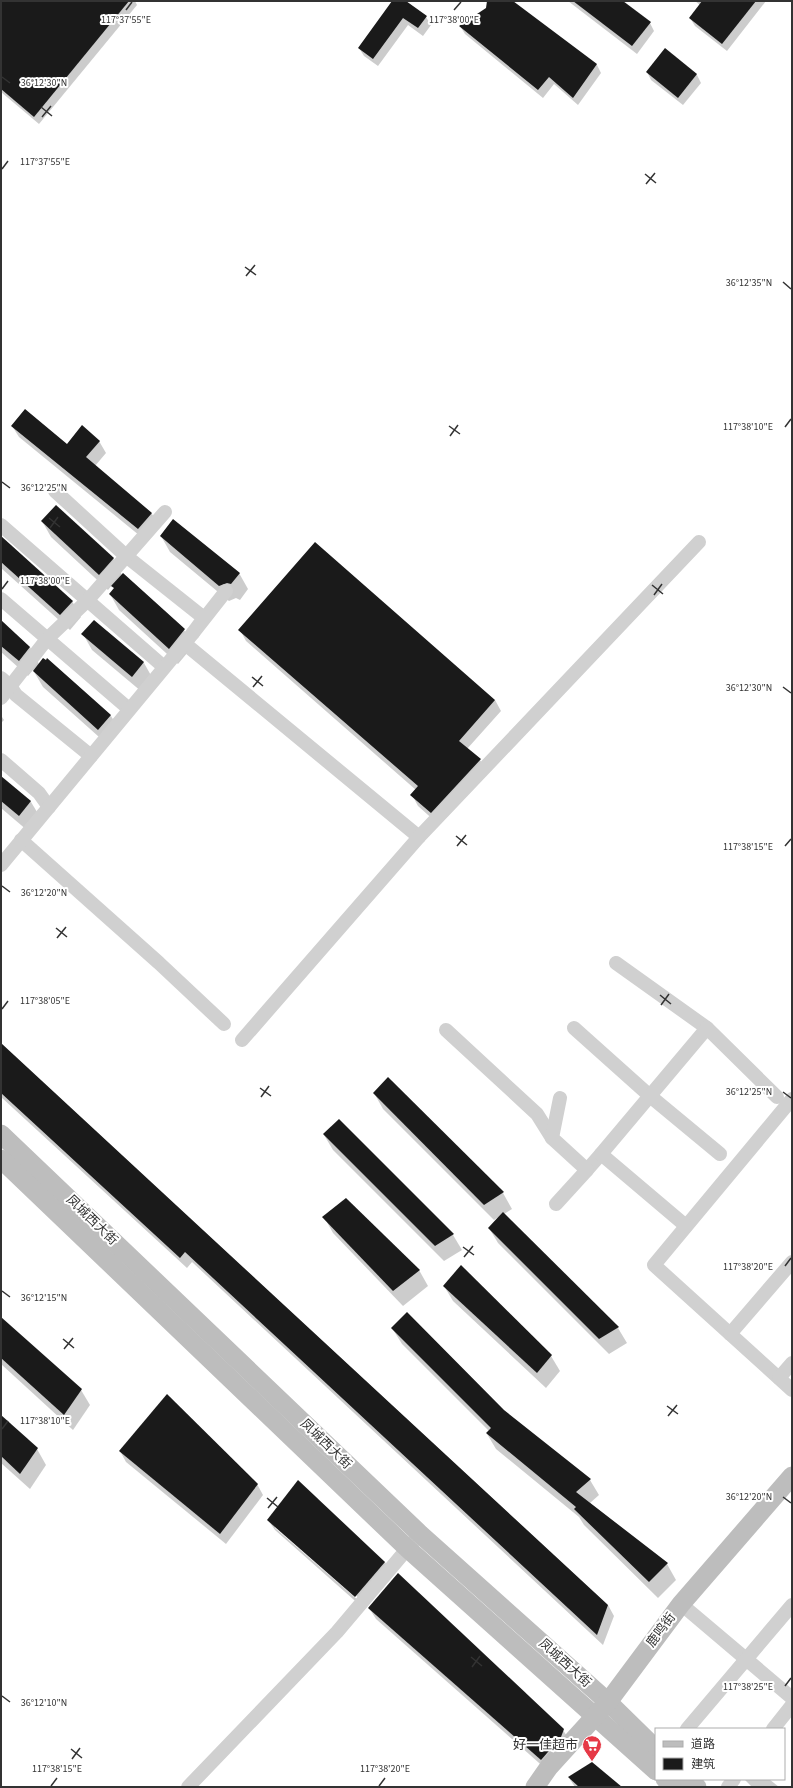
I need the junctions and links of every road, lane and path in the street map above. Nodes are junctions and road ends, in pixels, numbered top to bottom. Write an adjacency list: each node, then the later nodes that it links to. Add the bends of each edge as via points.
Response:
1 (55, 491): 5 (street)
2 (165, 512): 5 (street)
3 (1, 525): 8 (street)
4 (699, 542): 18 (street)
5 (126, 556): 8 (street); 9 (street, via 204,618)
6 (226, 591): 9 (street)
7 (1, 599): 10 (street)
8 (87, 601): 10 (street); 11 (street)
9 (188, 638): 11 (street); 18 (street)
10 (48, 639): 12 (street); 14 (street)
11 (164, 668): 14 (street)
12 (6, 682): 13 (street); 15 (street, via 16,695)
13 (1, 698)
14 (129, 709): 15 (street)
15 (91, 756): 17 (street)
16 (1, 760): 17 (street, via 39,793)
17 (49, 807): 19 (street)
18 (419, 837): 26 (street)
19 (21, 840): 20 (street); 22 (street)
20 (1, 865)
21 (616, 963): 24 (street)
22 (224, 1024)
23 (574, 1028): 27 (street)
24 (707, 1028): 27 (street); 28 (street)
25 (446, 1030): 32 (street, via 537,1114)
26 (242, 1040)
27 (650, 1096): 33 (street); 34 (street)
28 (777, 1097)
29 (560, 1098): 32 (street)
30 (792, 1099): 38 (street)
31 (1, 1134): 45 (main road, 凤城西大街)
32 (552, 1138): 36 (street)
33 (601, 1154): 36 (street); 38 (street)
34 (720, 1154)
35 (1, 1159): 46 (main road, 凤城西大街)
36 (587, 1170): 37 (street)
37 (556, 1204)
38 (686, 1226): 40 (street, via 654,1264)
39 (792, 1262): 40 (street)
40 (730, 1334): 42 (street)
41 (792, 1363): 42 (street)
42 (779, 1378): 43 (street)
43 (792, 1390)
44 (792, 1476): 47 (main road, 鹿鸣街)
45 (420, 1534): 46 (street); 51 (main road, 凤城西大街)
46 (408, 1549): 53 (main road, 凤城西大街); 60 (street, via 337,1632)
47 (681, 1604): 49 (street); 51 (main road, 鹿鸣街)
48 (792, 1605): 49 (street)
49 (746, 1660): 50 (street); 54 (street)
50 (792, 1698)
51 (608, 1702): 53 (main road, 鹿鸣街); 56 (main road, 凤城西大街)
52 (792, 1705): 55 (street)
53 (596, 1716): 57 (main road, 凤城西大街); 61 (main road, 鹿鸣街, via 549,1767)
54 (688, 1728)
55 (774, 1728)
56 (655, 1748)
57 (655, 1769)
58 (666, 1780): 62 (main road)
59 (689, 1780): 63 (main road)
60 (188, 1787)
61 (535, 1787)
62 (674, 1787)
63 (697, 1787)

